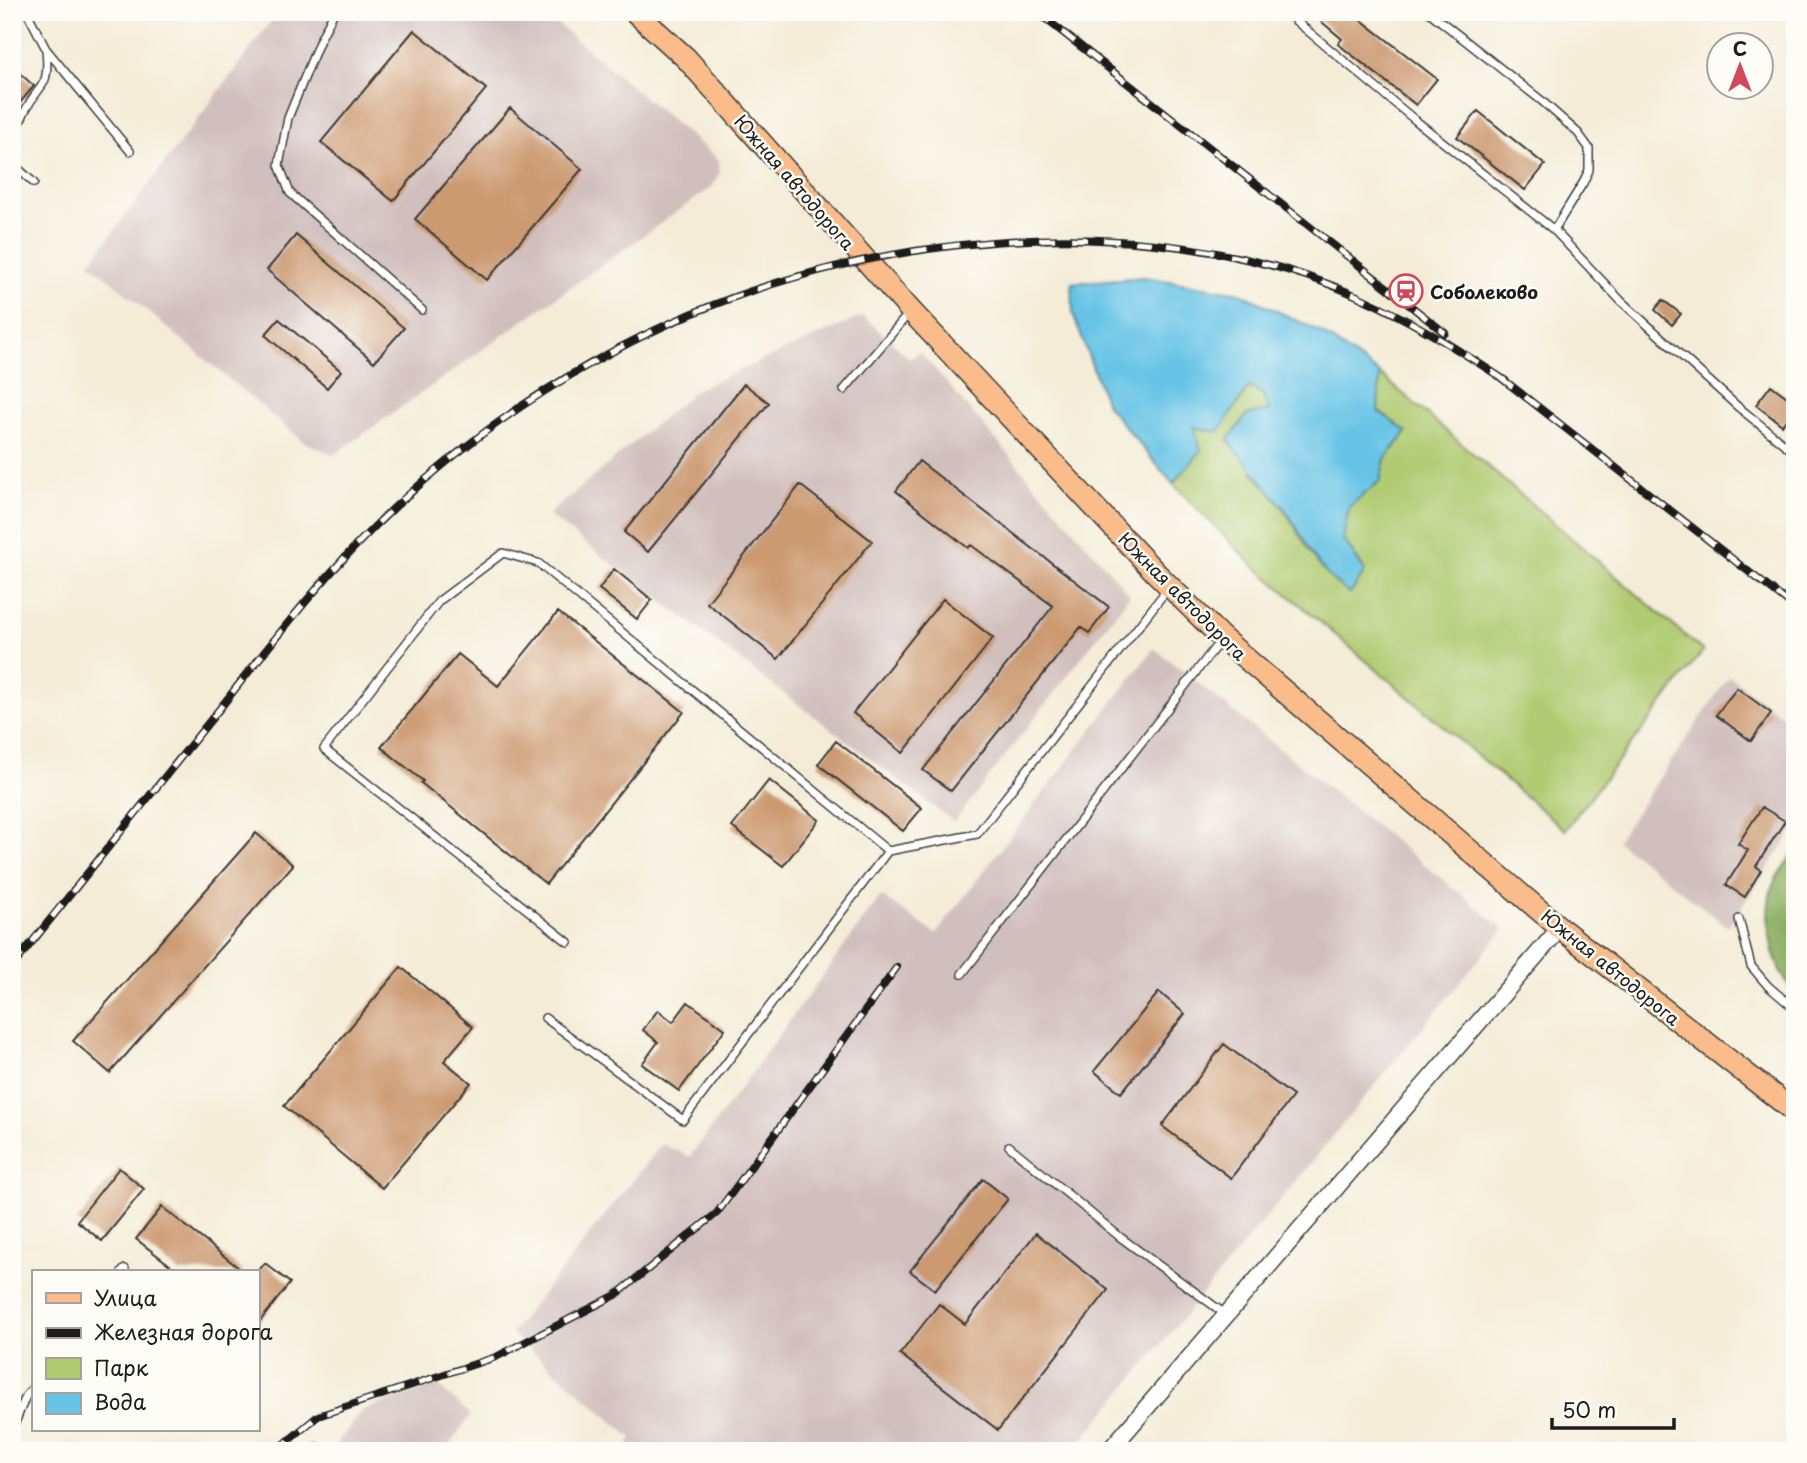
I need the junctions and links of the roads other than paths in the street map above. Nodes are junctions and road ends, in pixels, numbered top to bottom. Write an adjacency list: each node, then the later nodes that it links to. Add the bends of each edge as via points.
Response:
1 (27, 12): 6 (lane)
2 (334, 12): 12 (lane, via 288,118 279,165 290,193)
3 (635, 12): 13 (main road, Южная автодорога, via 686,58)
4 (1285, 12): 11 (lane)
5 (1429, 12): 11 (lane, via 1542,101 1578,132 1589,148 1584,183)
6 (46, 50): 7 (lane, via 45,85 25,110); 8 (lane)
7 (12, 144)
8 (130, 151)
9 (12, 163): 10 (lane)
10 (34, 183)
11 (1554, 230): 15 (lane, via 1621,301)
12 (422, 310)
13 (911, 311): 14 (lane); 16 (main road, Южная автодорога)
14 (844, 390)
15 (1795, 453)
16 (1169, 586): 17 (main road, Южная автодорога); 18 (lane, via 977,834)
17 (1222, 638): 20 (main road, Южная автодорога); 22 (lane)
18 (888, 850): 21 (lane, via 538,563 503,553 439,601 324,749); 24 (lane, via 682,1120)
19 (1739, 919): 23 (lane, via 1751,966)
20 (1560, 928): 25 (main road, Южная автодорога); 27 (street)
21 (568, 942)
22 (962, 974)
23 (1795, 1009)
24 (545, 1018)
25 (1795, 1112)
26 (1009, 1146): 27 (lane, via 1120,1237)
27 (1226, 1315): 32 (street)
28 (32, 1388): 29 (lane)
29 (12, 1430)
30 (318, 1447): 31 (lane)
31 (298, 1451)
32 (1109, 1451)

